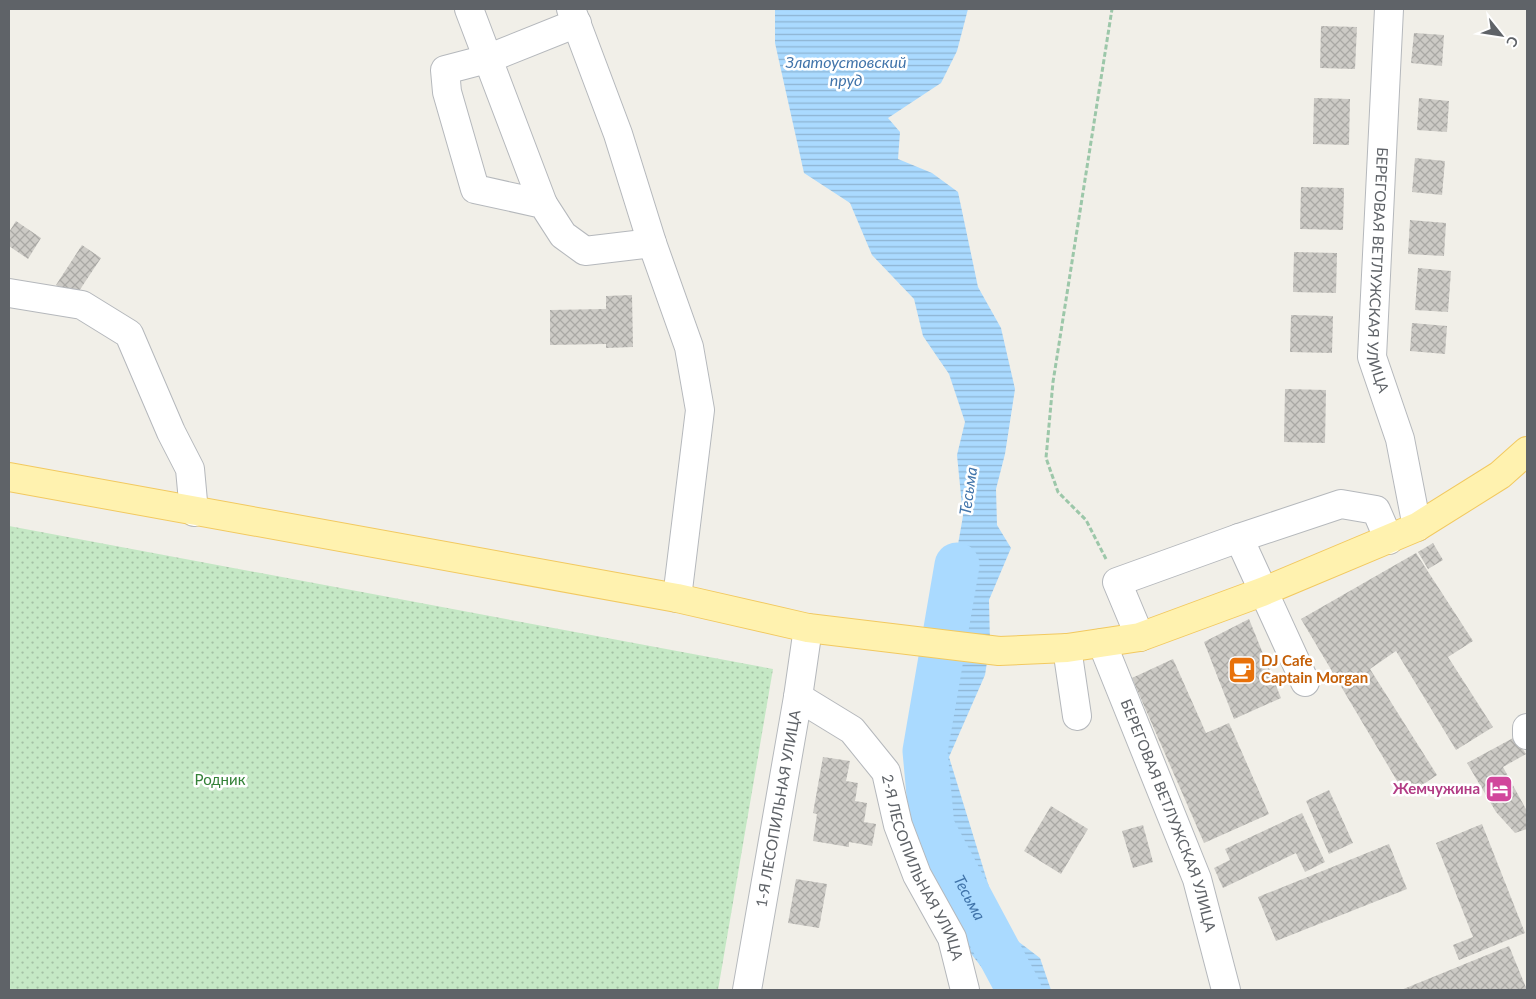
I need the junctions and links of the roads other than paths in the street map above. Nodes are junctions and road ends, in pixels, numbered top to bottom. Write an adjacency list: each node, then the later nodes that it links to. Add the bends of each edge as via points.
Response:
1 (469, 9): 4 (street)
2 (1389, 9): 11 (street, БЕРЕГОВАЯ ВЕТЛУЖСКАЯ УЛИЦА, via 1372,357 1400,439)
3 (574, 16): 4 (street); 6 (street, via 618,134)
4 (487, 59): 5 (street); 5 (street, via 446,70 447,92 475,189)
5 (543, 204): 6 (street, via 563,235 585,251)
6 (652, 243): 15 (street, via 689,347 700,410)
7 (9, 293): 10 (street, via 82,305 129,334 190,469)
8 (1527, 451): 11 (main road, via 1500,475)
9 (9, 477): 10 (main road)
10 (194, 512): 15 (main road)
11 (1417, 527): 13 (main road)
12 (1239, 538): 13 (street, via 1341,504 1376,510); 14 (street); 17 (street, via 1116,582)
13 (1389, 540): 14 (main road)
14 (1262, 592): 17 (main road); 20 (street)
15 (677, 598): 16 (main road)
16 (808, 628): 19 (main road, via 999,651); 21 (street, 1-Я ЛЕСОПИЛЬНАЯ УЛИЦА)
17 (1140, 637): 18 (main road)
18 (1102, 643): 19 (main road); 27 (street, БЕРЕГОВАЯ ВЕТЛУЖСКАЯ УЛИЦА, via 1197,879)
19 (1067, 648): 22 (street)
20 (1305, 682)
21 (798, 697): 25 (street, 1-Я ЛЕСОПИЛЬНАЯ УЛИЦА); 26 (street, 2-Я ЛЕСОПИЛЬНАЯ УЛИЦА, via 852,730 886,772 898,825 917,875 952,938)
22 (1077, 716)
23 (1527, 728): 24 (street)
24 (1527, 734)
25 (747, 990)
26 (965, 990)
27 (1226, 990)

